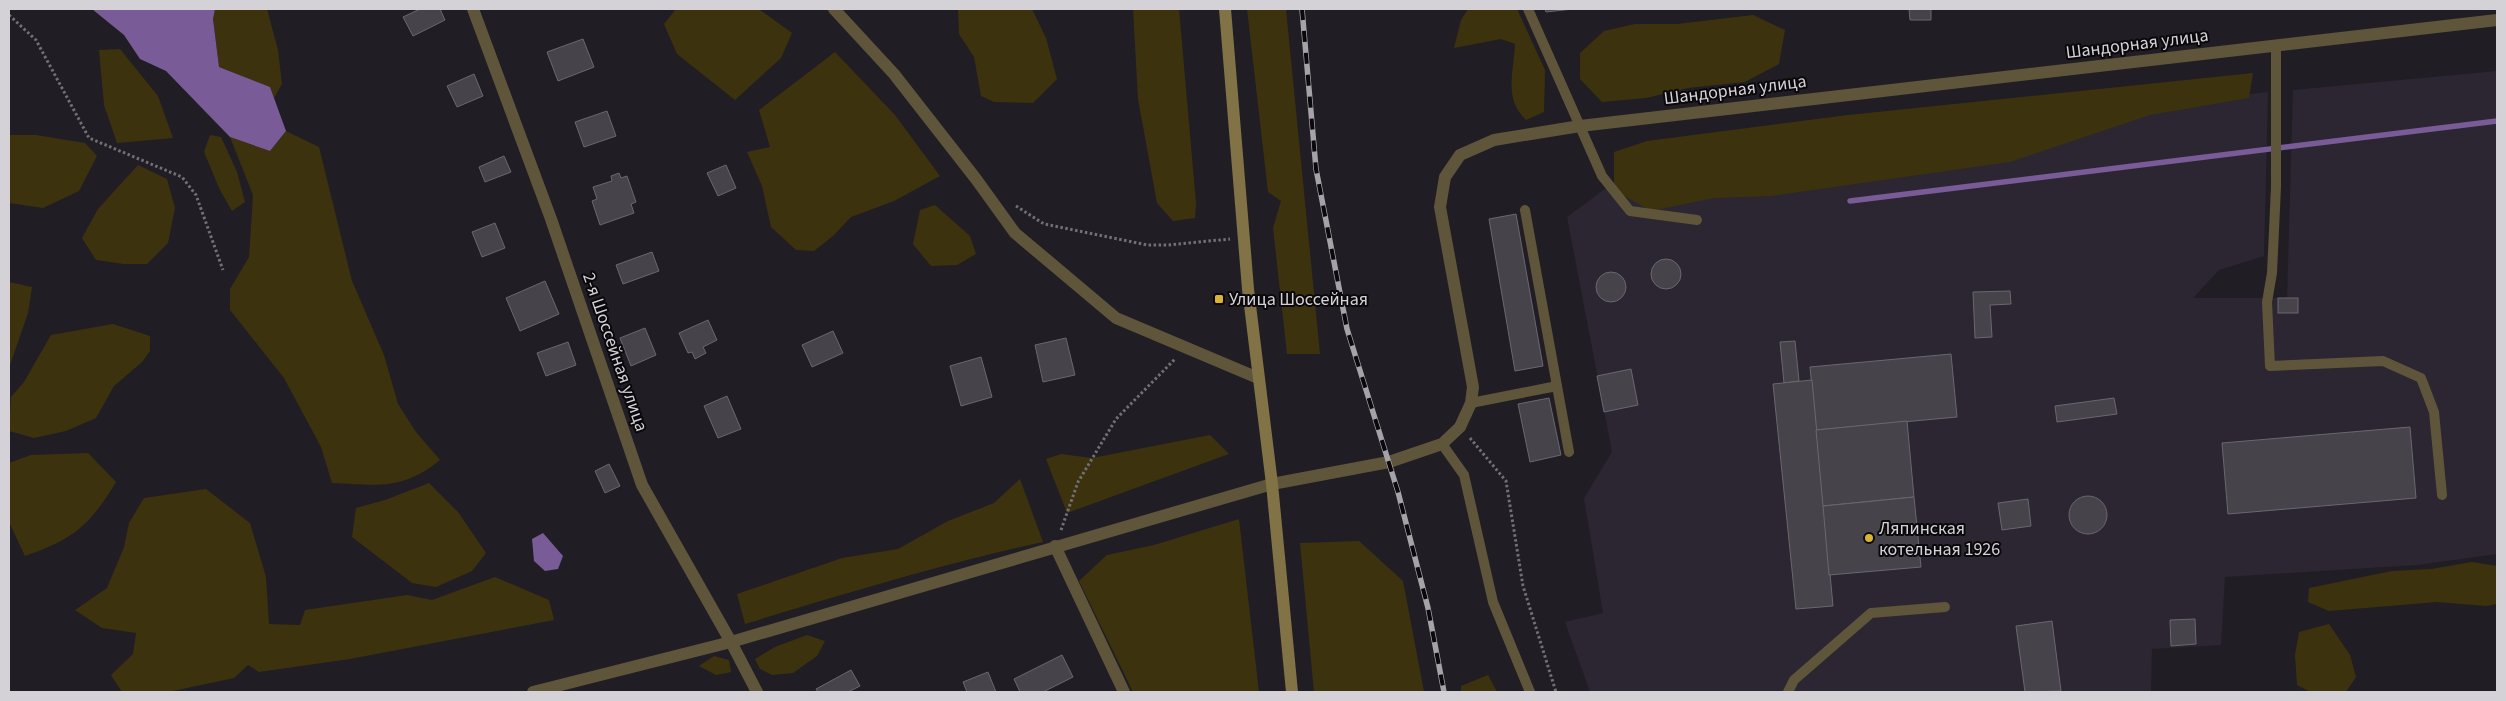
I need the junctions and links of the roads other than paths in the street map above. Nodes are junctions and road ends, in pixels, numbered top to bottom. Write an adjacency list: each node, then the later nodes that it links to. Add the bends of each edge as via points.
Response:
1 (473, 9): 19 (street, 2-я Шоссейная улица, via 551,219 642,485)
2 (834, 9): 10 (street, via 894,74 1015,233 1116,318)
3 (1225, 9): 10 (main road)
4 (1528, 9): 7 (lane)
5 (2497, 20): 6 (street, Шандорная улица)
6 (2276, 45): 7 (street, Шандорная улица); 16 (lane, via 2276,187 2272,274 2267,302 2270,366 2383,361 2421,378 2434,412)
7 (1580, 126): 9 (lane, via 1602,176 1630,211); 12 (street, Шандорная улица, via 1494,140 1460,155 1444,177 1440,207 1472,387)
8 (1525, 210): 11 (lane)
9 (1697, 220)
10 (1258, 378): 15 (main road)
11 (1557, 386): 12 (lane); 14 (lane)
12 (1471, 403): 13 (street, Шандорная улица, via 1460,427)
13 (1442, 444): 15 (street, Шандорная улица, via 1389,462); 24 (lane, via 1464,476 1493,602)
14 (1569, 452)
15 (1272, 484): 17 (street, Шандорная улица); 23 (main road)
16 (2442, 494)
17 (1055, 546): 19 (street, Шандорная улица); 22 (street)
18 (1945, 607): 25 (lane, via 1871,613 1794,680)
19 (731, 642): 20 (street, Шандорная улица); 21 (street, 2-я Шоссейная улица)
20 (533, 692)
21 (757, 692)
22 (1124, 692)
23 (1292, 692)
24 (1530, 692)
25 (1788, 692)

